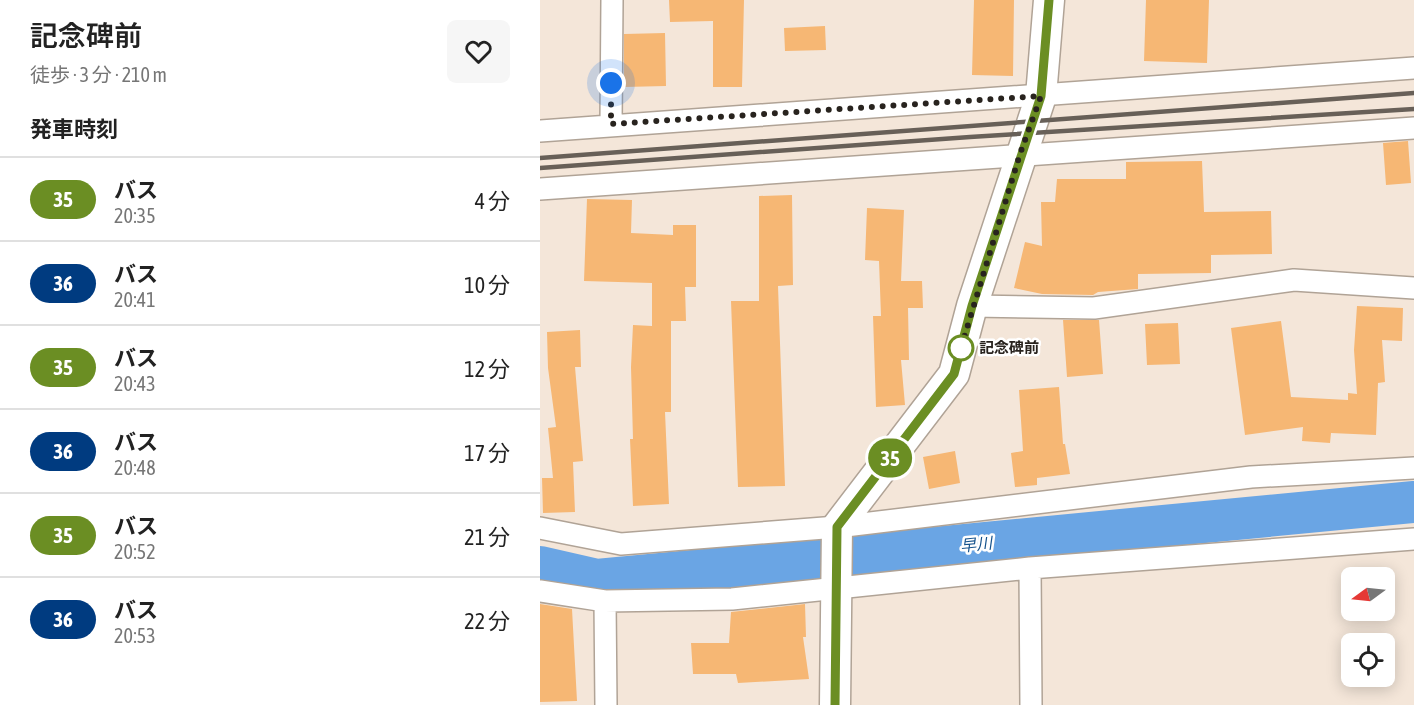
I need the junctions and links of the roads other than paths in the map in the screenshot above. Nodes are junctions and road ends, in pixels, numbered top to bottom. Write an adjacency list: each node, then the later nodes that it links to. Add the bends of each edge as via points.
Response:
1 (612, 0): 5 (street)
2 (1049, 0): 4 (street)
3 (1414, 68): 4 (street)
4 (1041, 96): 5 (street); 8 (street)
5 (611, 124): 7 (street)
6 (1414, 128): 8 (street)
7 (540, 131)
8 (1020, 154): 9 (street); 11 (street)
9 (540, 189)
10 (1414, 288): 11 (street, via 1294,280 1094,308)
11 (972, 306): 13 (street, via 954,374)
12 (1414, 468): 13 (street, via 1251,477)
13 (837, 527): 14 (street, via 621,544); 17 (street)
14 (540, 528)
15 (1414, 539): 16 (street)
16 (1030, 567): 17 (street); 22 (street)
17 (835, 587): 19 (street, via 732,599); 21 (street)
18 (540, 591): 19 (street)
19 (604, 601): 20 (street)
20 (606, 705)
21 (835, 705)
22 (1031, 705)

